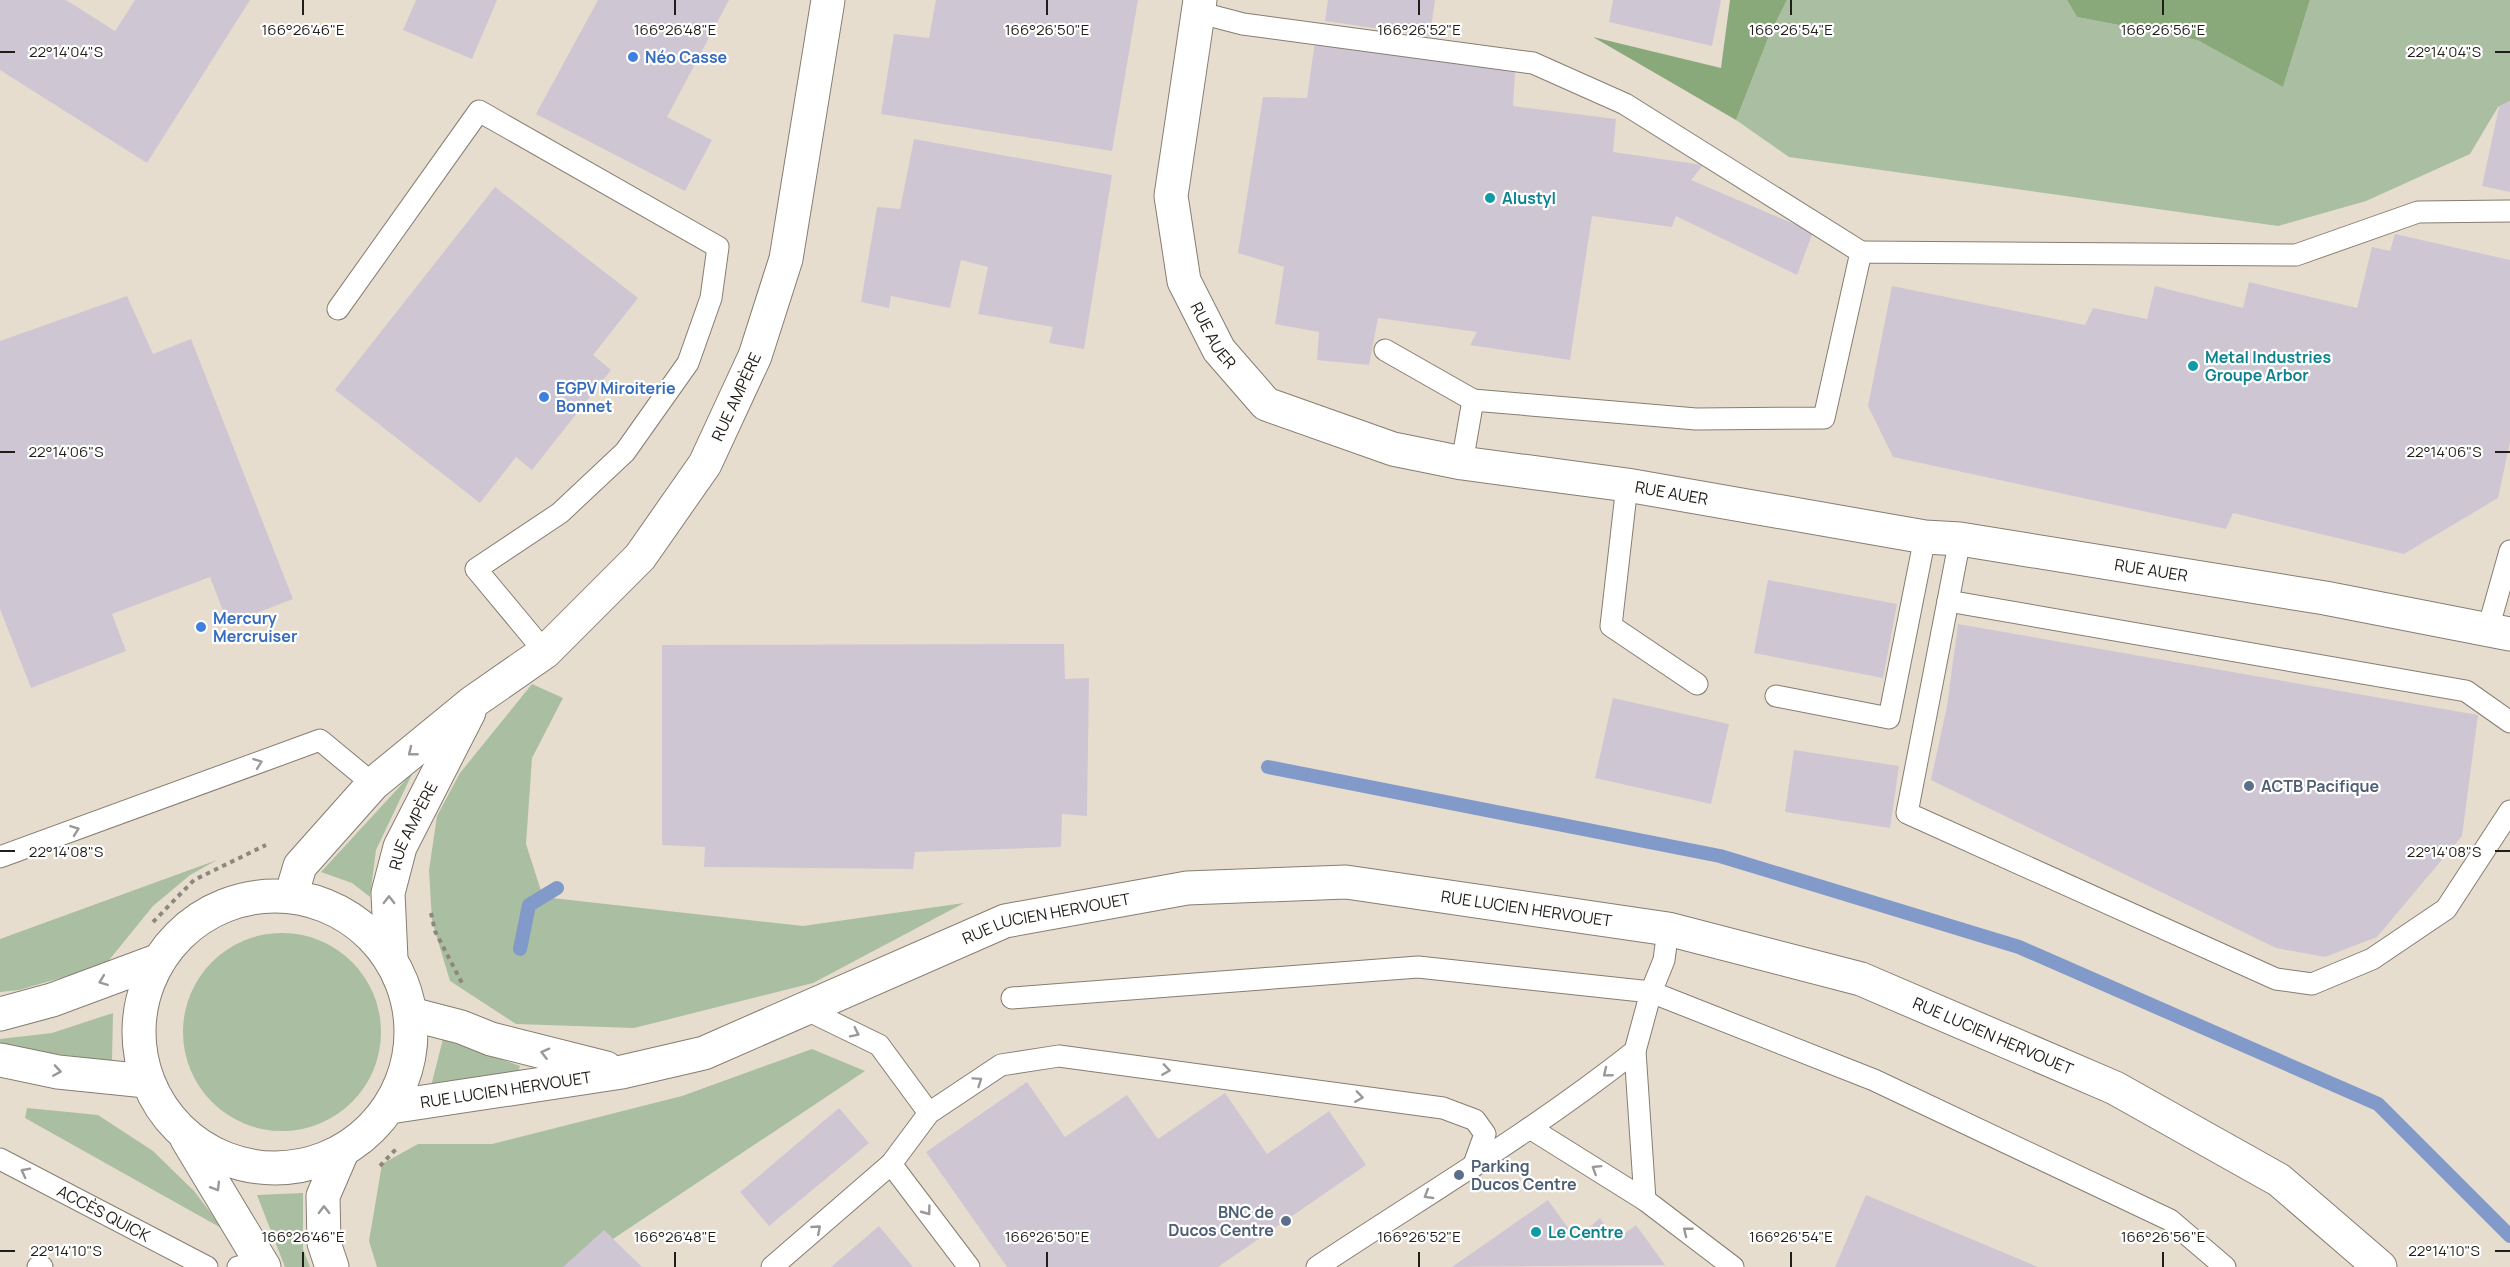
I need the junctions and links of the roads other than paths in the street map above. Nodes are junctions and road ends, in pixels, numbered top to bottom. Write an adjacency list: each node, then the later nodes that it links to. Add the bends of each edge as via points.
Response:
1 (828, 0): 15 (main road, RUE AMPÈRE, via 786,259 755,356 705,464 647,548)
2 (1198, 6): 4 (lane, via 1243,24 1533,63 1625,104); 8 (main road, RUE AUER, via 1171,196 1184,281 1219,350 1266,404 1393,449)
3 (2510, 211): 4 (lane, via 2418,212 2296,255)
4 (1861, 252): 7 (lane, via 1824,418 1696,419)
5 (338, 309): 15 (lane, via 479,111 718,247 711,298 688,363 625,452 560,513 476,569)
6 (1385, 350): 7 (lane)
7 (1473, 400): 8 (lane)
8 (1462, 463): 9 (main road, RUE AUER)
9 (1627, 485): 10 (main road, RUE AUER); 16 (lane, via 1611,626)
10 (1925, 537): 11 (main road, RUE AUER); 17 (lane, via 1889,718)
11 (1960, 539): 13 (lane); 14 (main road, RUE AUER, via 2325,598)
12 (2510, 551): 14 (lane)
13 (1948, 601): 19 (lane, via 2466,691); 21 (lane, via 1906,813 2276,979 2312,984 2372,959 2446,909)
14 (2499, 632)
15 (545, 652): 18 (main road, RUE AMPÈRE)
16 (1697, 684)
17 (1776, 696)
18 (474, 702): 20 (main road, RUE AMPÈRE, one-way to 20); 25 (main road, RUE AMPÈRE, one-way to 18, via 388,893 400,847)
19 (2510, 722)
20 (373, 784): 22 (lane, one-way to 20, via 320,740); 23 (main road, RUE AMPÈRE, via 300,866)
21 (2510, 811)
22 (0, 857)
23 (291, 896): 25 (main road, via 330,906 364,928); 26 (main road, via 252,897 214,909 182,931)
24 (1668, 928): 27 (lane, via 1664,960); 29 (main road, RUE LUCIEN HERVOUET, via 1346,882 1187,888 1005,921); 46 (main road, RUE LUCIEN HERVOUET, via 1861,979 2115,1088 2279,1180)
25 (391, 959): 31 (main road, via 405,985)
26 (157, 961): 30 (main road, one-way to 30, via 52,1000); 35 (main road, via 141,999 137,1040)
27 (1651, 992): 28 (lane, via 1418,967); 32 (lane); 53 (lane, via 1874,1080 2160,1215)
28 (1012, 998)
29 (803, 1008): 34 (main road, RUE LUCIEN HERVOUET, via 704,1053); 37 (lane, one-way to 37, via 879,1045)
30 (0, 1014)
31 (411, 1014): 34 (main road, RUE LUCIEN HERVOUET, one-way to 31); 36 (main road, via 412,1047 405,1078)
32 (1635, 1051): 38 (lane, one-way to 38); 44 (lane)
33 (0, 1060): 35 (main road, one-way to 35, via 58,1072)
34 (622, 1072): 36 (main road, RUE LUCIEN HERVOUET)
35 (146, 1081): 39 (main road, via 163,1111)
36 (390, 1107): 40 (main road, via 368,1132)
37 (929, 1113): 42 (lane); 43 (lane, one-way to 43, via 1001,1065 1059,1056 1443,1108 1475,1120 1485,1134)
38 (1530, 1128): 43 (lane); 44 (lane, one-way to 38)
39 (186, 1137): 40 (main road, via 222,1158 262,1168 303,1166); 45 (main road, one-way to 45)
40 (342, 1152): 48 (main road, one-way to 40, via 324,1243 324,1196)
41 (0, 1159): 47 (lane, ACCÈS QUICK, one-way to 41)
42 (891, 1164): 49 (lane, one-way to 42); 50 (lane, one-way to 50)
43 (1473, 1167): 51 (lane, one-way to 51)
44 (1645, 1200): 52 (lane, one-way to 44)
45 (250, 1266)
46 (2377, 1266)
47 (207, 1267)
48 (332, 1267)
49 (772, 1267)
50 (969, 1267)
51 (1317, 1267)
52 (1733, 1267)
53 (2225, 1267)

